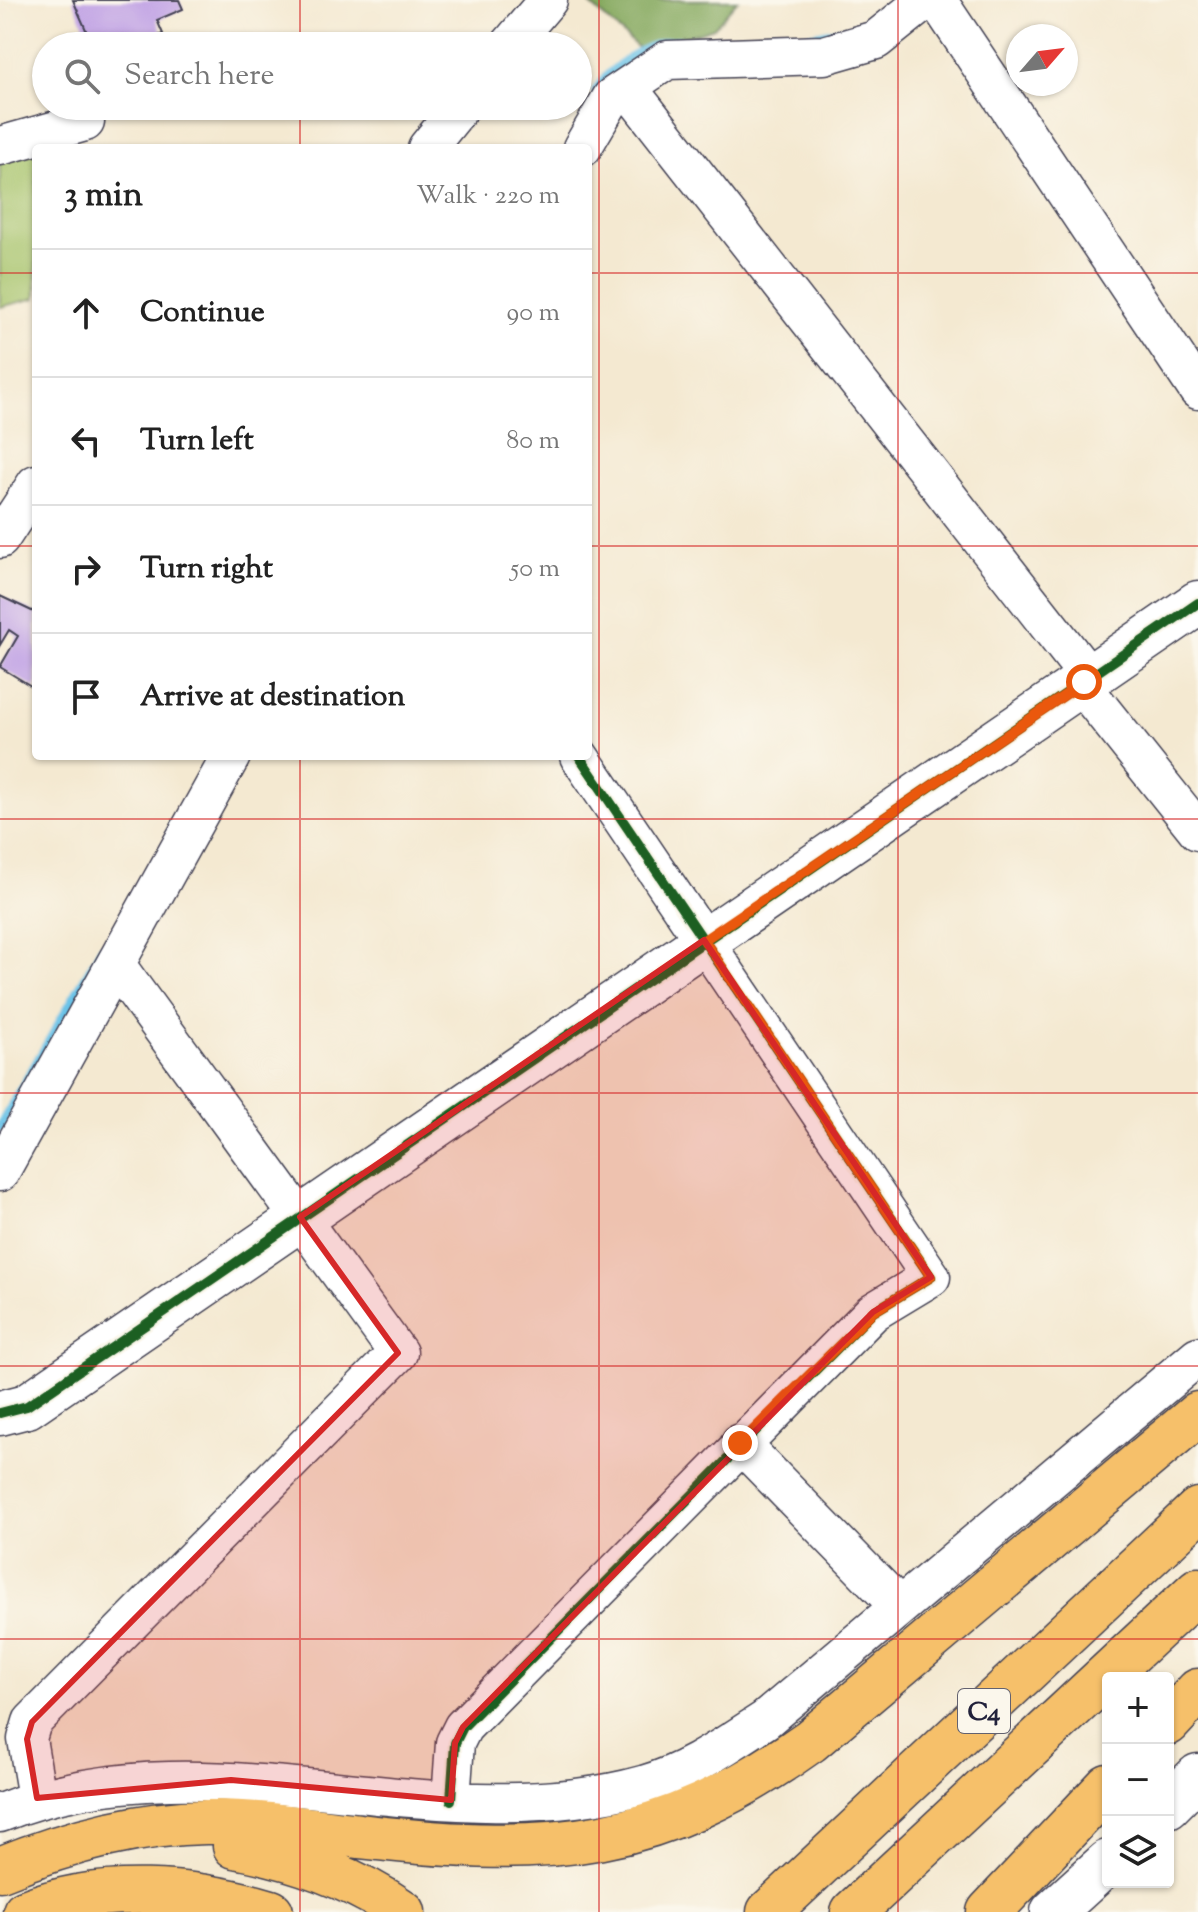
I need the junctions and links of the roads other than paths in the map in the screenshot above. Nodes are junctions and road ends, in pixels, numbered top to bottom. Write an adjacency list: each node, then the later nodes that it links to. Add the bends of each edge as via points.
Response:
1 (548, 0): 4 (street)
2 (926, 0): 5 (street, via 876,40 824,55 667,60)
3 (937, 0): 11 (street)
4 (521, 32)
5 (627, 87): 9 (street, via 612,97); 15 (street, via 1078,663)
6 (450, 120): 8 (street)
7 (85, 122): 10 (street)
8 (430, 144)
9 (584, 144)
10 (0, 146)
11 (1198, 390)
12 (32, 490): 13 (street)
13 (0, 539)
14 (1198, 603): 15 (street)
15 (1084, 682): 18 (street); 19 (street)
16 (229, 760): 20 (street)
17 (582, 760): 19 (street)
18 (1198, 831)
19 (704, 940): 22 (street); 26 (street, via 931,1277 873,1312)
20 (116, 965): 21 (street); 22 (street)
21 (0, 1172)
22 (300, 1217): 24 (street, via 27,1406); 34 (street, via 398,1353 32,1722 27,1739)
23 (1198, 1356): 29 (street)
24 (0, 1413)
25 (1198, 1414): 38 (highway, via 810,1741 741,1787 663,1823 573,1843 487,1846 206,1822 141,1828)
26 (740, 1443): 29 (street); 35 (street, via 463,1727 455,1743)
27 (1198, 1510): 43 (highway, C4)
28 (1198, 1590): 44 (highway, C4)
29 (899, 1606): 35 (street, via 765,1720 700,1763 643,1785 545,1802)
30 (1198, 1691): 31 (highway)
31 (1174, 1717)
32 (1198, 1776): 36 (street)
33 (1102, 1792): 45 (highway)
34 (37, 1798): 35 (street, via 175,1781 231,1780); 37 (street)
35 (451, 1800)
36 (1174, 1800)
37 (0, 1813)
38 (19, 1862): 42 (highway, via 109,1843 222,1843 324,1870)
39 (1102, 1867): 46 (street)
40 (25, 1912): 41 (highway, via 89,1896 160,1892 233,1901)
41 (271, 1912)
42 (403, 1912)
43 (769, 1912)
44 (853, 1912)
45 (989, 1912)
46 (1053, 1912)

